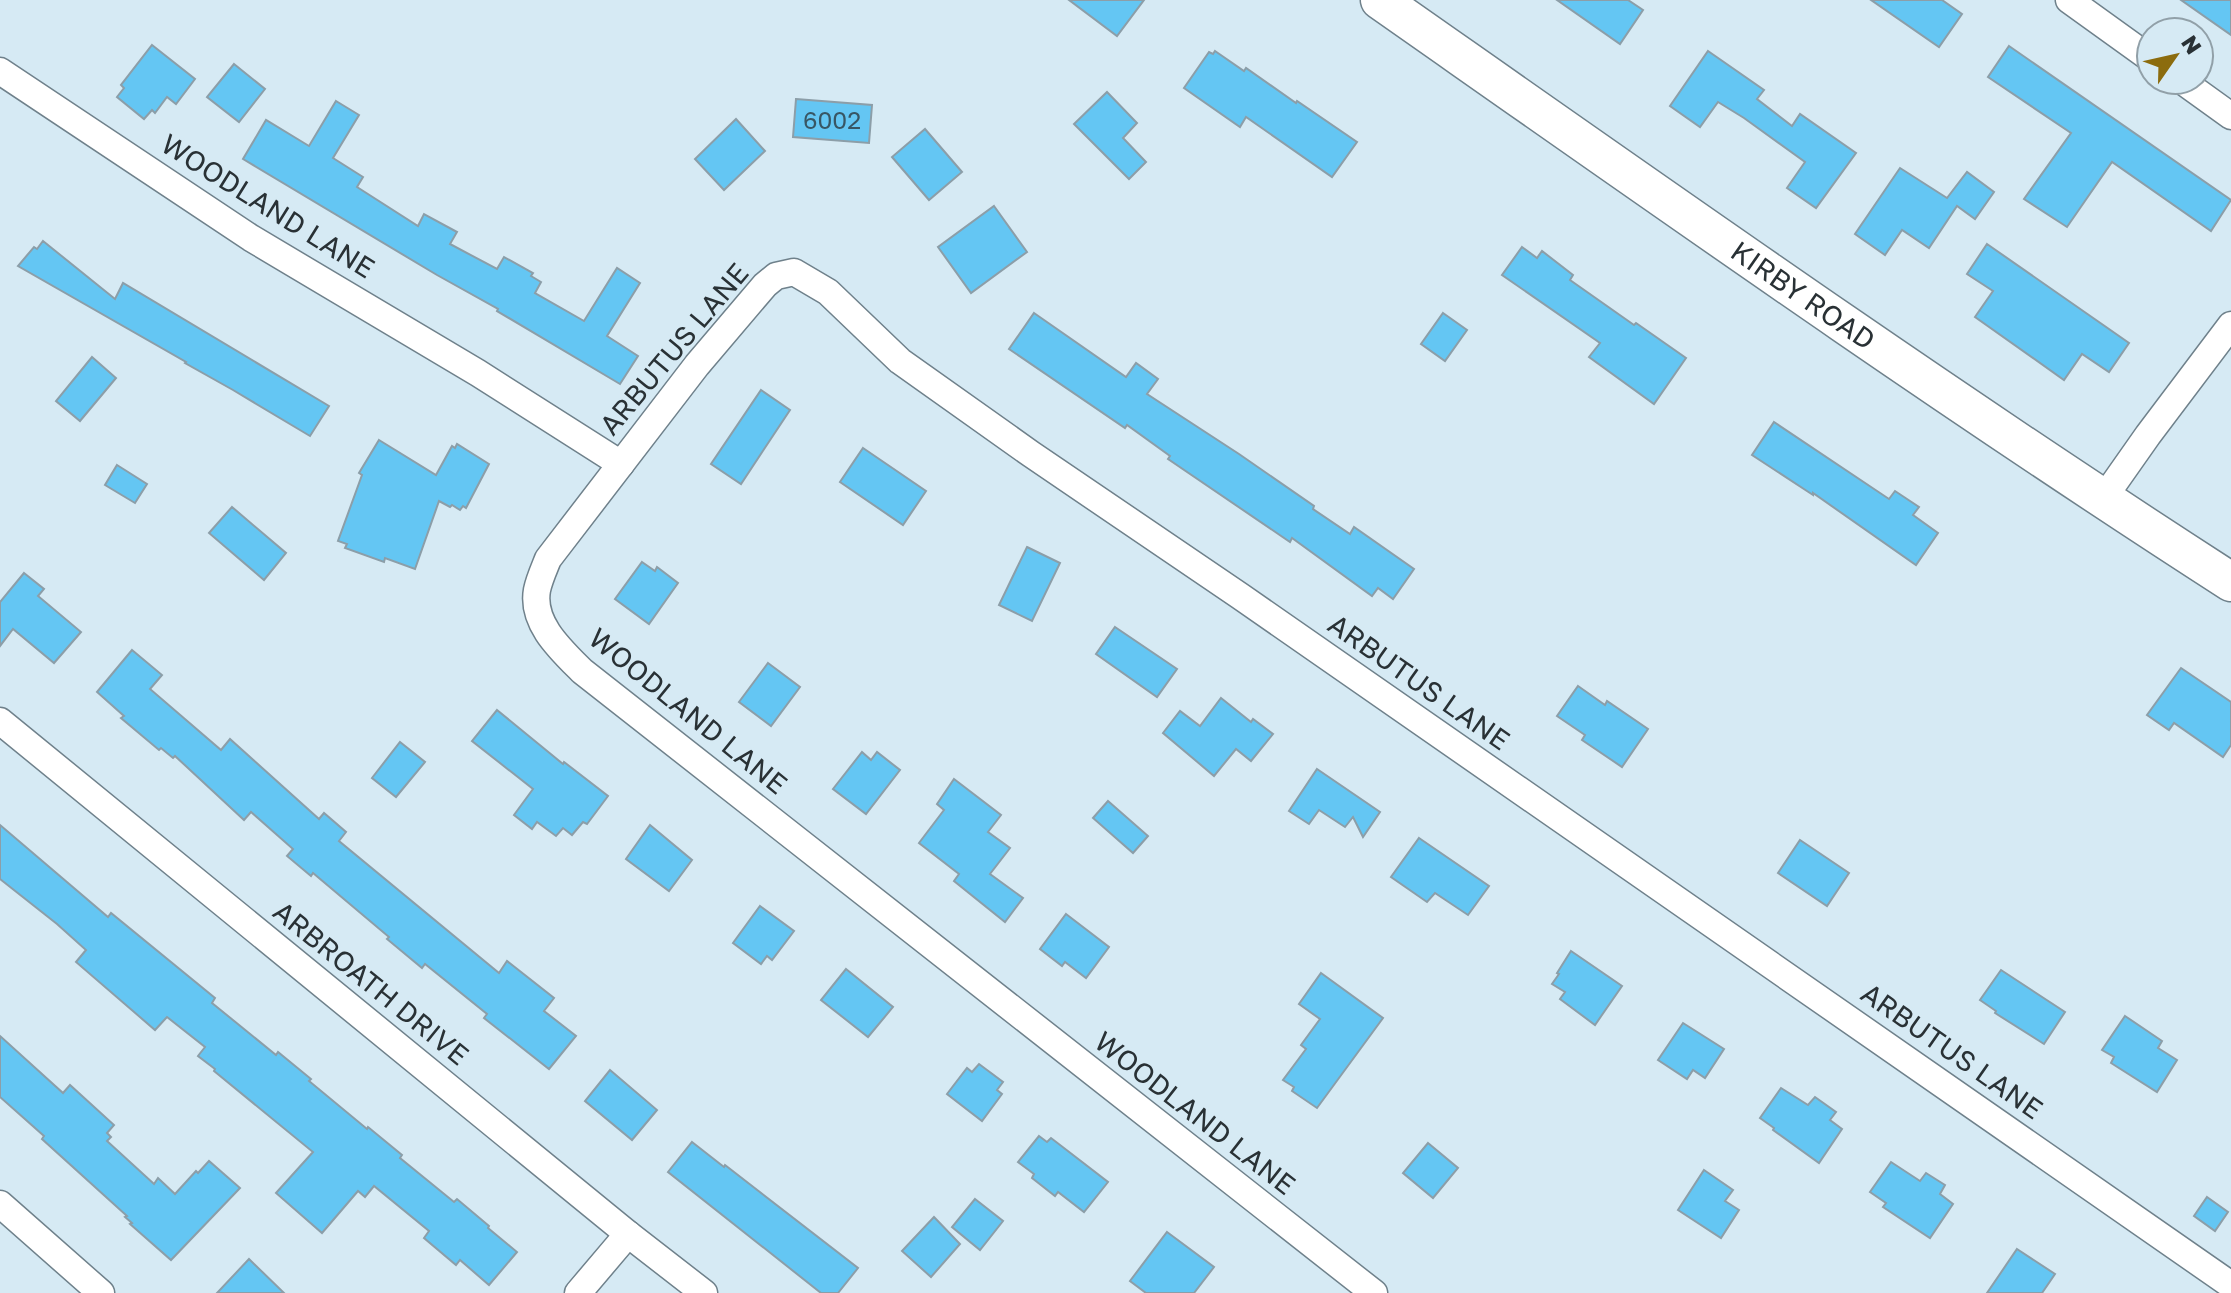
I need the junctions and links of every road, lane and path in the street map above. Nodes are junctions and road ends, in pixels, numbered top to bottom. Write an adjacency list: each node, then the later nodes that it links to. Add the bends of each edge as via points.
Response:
1 (1380, 0): 9 (main road, KIRBY ROAD, via 1874,346)
2 (2069, 0): 3 (street)
3 (2135, 47)
4 (0, 71): 8 (street, WOODLAND LANE, via 251,238)
5 (2203, 96): 6 (street)
6 (2231, 116)
7 (2231, 325): 9 (street)
8 (621, 464): 14 (street, ARBUTUS LANE, via 765,285 794,272 828,292 900,361 1019,446); 18 (street, WOODLAND LANE, via 548,559 537,588 542,622 556,645 582,671)
9 (2103, 499): 10 (main road, KIRBY ROAD)
10 (2231, 582)
11 (0, 721): 13 (street, ARBROATH DRIVE)
12 (0, 1204): 15 (street)
13 (628, 1234): 16 (street); 17 (street, ARBROATH DRIVE)
14 (2231, 1285)
15 (101, 1293)
16 (578, 1293)
17 (704, 1293)
18 (1374, 1293)

